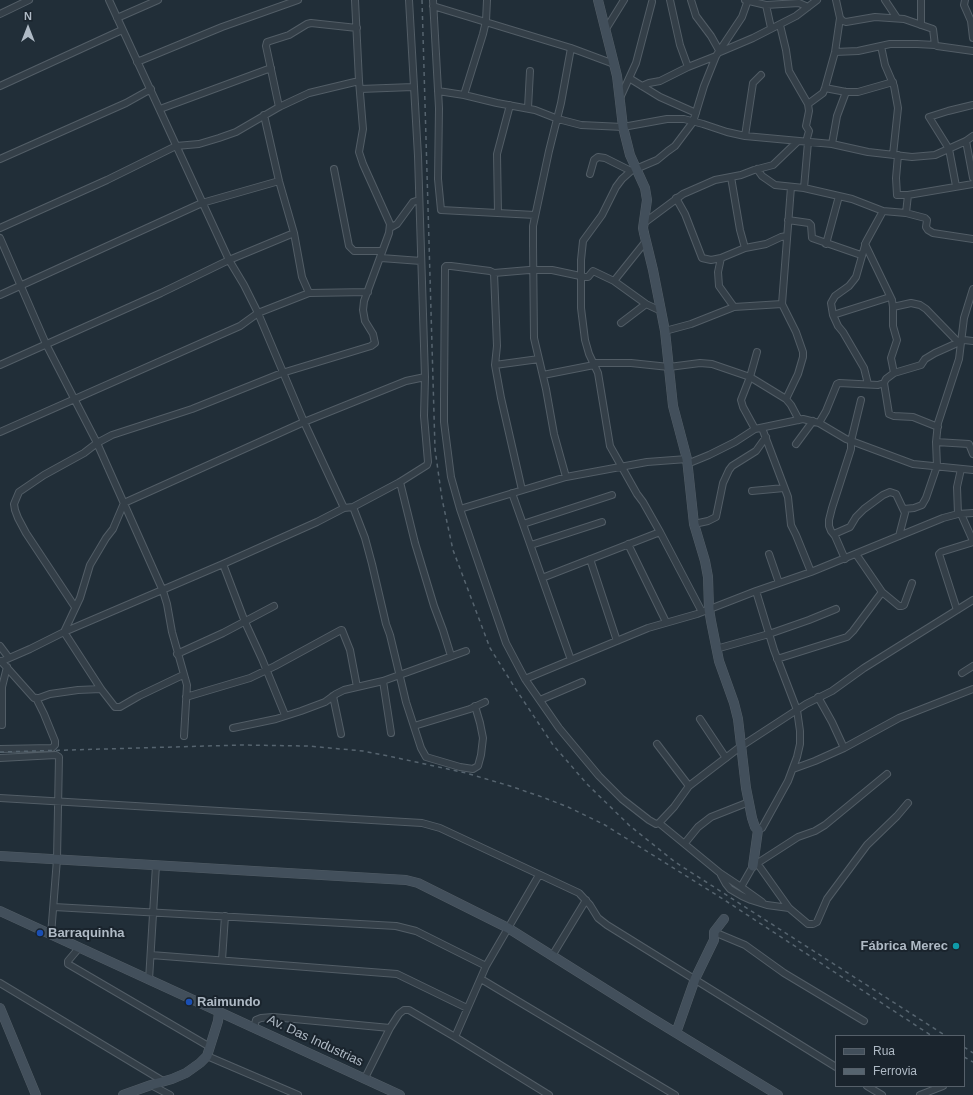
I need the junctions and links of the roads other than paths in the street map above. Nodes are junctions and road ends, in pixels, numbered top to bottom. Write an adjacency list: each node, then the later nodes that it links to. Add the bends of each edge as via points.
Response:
1 (29, 0): 22 (street)
2 (108, 0): 23 (street)
3 (158, 0): 23 (street)
4 (298, 0): 40 (street, via 222,27)
5 (355, 0): 29 (street)
6 (409, 0): 51 (street)
7 (487, 0): 26 (street)
8 (598, 0): 31 (street)
9 (624, 0): 31 (street)
10 (670, 0): 42 (street, via 680,45)
11 (691, 0): 39 (street, via 696,16 710,36)
12 (747, 0): 20 (street); 39 (street, via 742,17)
13 (817, 0): 21 (street)
14 (836, 0): 24 (street)
15 (885, 0): 25 (street)
16 (921, 0): 28 (street)
17 (965, 0): 33 (street, via 964,5 971,21)
18 (652, 2): 46 (street)
19 (433, 3): 26 (street); 55 (street)
20 (766, 6): 21 (street, via 798,3); 30 (street)
21 (808, 7): 27 (street)
22 (0, 14)
23 (117, 18): 32 (street)
24 (840, 18): 25 (street, via 846,22 870,17); 38 (street)
25 (897, 18): 28 (street)
26 (486, 21): 36 (street); 57 (street, via 481,45)
27 (780, 25): 30 (street); 59 (street, via 789,72)
28 (921, 25): 34 (street, via 933,29)
29 (357, 28): 43 (street, via 311,23 289,36 267,42); 47 (street)
30 (771, 28): 39 (street)
31 (606, 29): 41 (street)
32 (122, 30): 40 (street); 49 (street)
33 (973, 38)
34 (936, 45): 35 (street, via 900,43); 37 (street)
35 (881, 46): 38 (street, via 858,51); 48 (street, via 885,65)
36 (571, 48): 41 (street); 67 (street)
37 (973, 51)
38 (834, 52): 52 (street)
39 (718, 54): 42 (street); 65 (street)
40 (137, 62): 53 (street)
41 (614, 64): 58 (street)
42 (688, 67): 50 (street, via 664,80)
43 (271, 68): 62 (street); 64 (street)
44 (530, 71): 63 (street)
45 (761, 74): 70 (street, via 753,83)
46 (630, 78): 50 (street); 58 (street)
47 (359, 81): 54 (street); 62 (street, via 309,93)
48 (893, 82): 56 (street, via 858,92); 78 (street, via 898,116)
49 (0, 86)
50 (642, 86): 65 (street)
51 (413, 87): 54 (street); 94 (street)
52 (825, 88): 56 (street); 59 (street, via 823,93)
53 (151, 89): 64 (street); 79 (street, via 126,103)
54 (360, 89): 103 (street, via 363,129 360,152 363,164 388,216)
55 (438, 91): 57 (street); 97 (street, via 440,210)
56 (846, 92): 75 (street, via 837,116)
57 (464, 95): 60 (street)
58 (620, 98): 69 (street)
59 (808, 104): 74 (street)
60 (510, 105): 63 (street); 97 (street, via 497,154)
61 (973, 105): 77 (street, via 930,117)
62 (279, 108): 66 (street)
63 (528, 108): 67 (street)
64 (160, 109): 76 (street)
65 (696, 113): 68 (street)
66 (264, 116): 76 (street, via 236,132 219,138 199,144); 86 (street)
67 (558, 119): 69 (street, via 581,125); 99 (street)
68 (694, 122): 69 (street, via 667,119); 70 (street); 82 (street, via 668,152)
69 (623, 127): 82 (street)
70 (745, 136): 73 (street)
71 (973, 136): 72 (street)
72 (966, 141): 77 (street); 85 (street)
73 (797, 142): 74 (street); 81 (street, via 773,165)
74 (807, 142): 75 (street); 90 (street)
75 (832, 144): 78 (street)
76 (176, 146): 95 (street); 102 (street)
77 (949, 149): 78 (street, via 924,157); 88 (street)
78 (895, 155): 91 (street, via 896,193 900,196)
79 (0, 159)
80 (334, 169): 112 (street, via 349,246 354,251)
81 (758, 169): 84 (street); 89 (street, via 762,176 775,185)
82 (634, 170): 83 (street, via 598,157 594,160); 101 (street, via 645,188 647,200); 119 (street, via 616,187 602,214 583,241)
83 (590, 174)
84 (731, 177): 93 (street, via 715,180); 111 (street)
85 (973, 178)
86 (279, 180): 95 (street); 104 (street)
87 (973, 184): 88 (street)
88 (956, 186): 91 (street)
89 (791, 187): 90 (street); 100 (street)
90 (804, 188): 92 (street)
91 (908, 195): 98 (street)
92 (839, 196): 96 (street, via 857,200); 109 (street)
93 (676, 198): 101 (street); 114 (street, via 702,258)
94 (419, 200): 103 (street, via 413,202 397,224); 116 (street)
95 (202, 203): 115 (street); 121 (street)
96 (883, 211): 98 (street); 110 (street)
97 (498, 213): 99 (street)
98 (906, 213): 107 (street, via 925,218 926,227 933,233)
99 (535, 215): 117 (street)
100 (788, 220): 105 (street); 109 (street, via 809,223 812,238)
101 (644, 223): 108 (street)
102 (0, 228)
103 (390, 228): 112 (street)
104 (294, 233): 115 (street); 124 (street, via 302,278)
105 (787, 236): 111 (street); 128 (street)
106 (0, 238): 121 (street)
107 (973, 239)
108 (646, 241): 120 (street); 131 (street)
109 (826, 244): 113 (street)
110 (865, 244): 113 (street); 126 (street)
111 (745, 248): 114 (street)
112 (381, 254): 116 (street); 123 (street)
113 (861, 255): 133 (street, via 853,282 832,299)
114 (721, 258): 129 (street, via 719,286)
115 (229, 260): 132 (street); 139 (street)
116 (421, 261): 149 (street)
117 (533, 270): 118 (street); 119 (street, via 560,271); 141 (street, via 534,338)
118 (494, 273): 144 (street); 184 (street, via 445,267 444,422 451,477)
119 (581, 276): 120 (street, via 588,277 593,271); 142 (street, via 585,340)
120 (614, 281): 127 (street)
121 (21, 286): 125 (street); 139 (street)
122 (973, 289): 138 (street)
123 (368, 292): 124 (street); 146 (street, via 363,316 375,340 374,345)
124 (309, 293): 132 (street)
125 (0, 295)
126 (890, 297): 130 (street); 133 (street)
127 (646, 304): 131 (street); 134 (street)
128 (782, 304): 129 (street); 154 (street, via 803,352 798,374)
129 (734, 307): 135 (street)
130 (893, 307): 138 (street, via 911,303 920,305); 147 (street, via 893,326 897,340 892,358)
131 (661, 311): 135 (street)
132 (258, 314): 146 (street); 153 (street, via 240,326)
133 (834, 315): 152 (street, via 864,368)
134 (621, 323)
135 (665, 331): 145 (street)
136 (973, 336): 137 (street)
137 (970, 341): 138 (street)
138 (959, 342): 147 (street, via 929,356 921,365); 159 (street, via 959,359)
139 (46, 344): 143 (street); 153 (street)
140 (756, 352): 150 (street)
141 (539, 359): 144 (street); 148 (street)
142 (594, 364): 145 (street, via 606,362); 148 (street); 171 (street, via 600,384 610,446)
143 (0, 365)
144 (495, 365): 177 (street)
145 (669, 367): 150 (street, via 707,362); 169 (street, via 674,406)
146 (282, 373): 157 (street); 166 (street)
147 (894, 373): 151 (street)
148 (543, 376): 174 (street, via 554,434)
149 (425, 377): 157 (street, via 406,381); 175 (street, via 424,416 428,462)
150 (750, 377): 154 (street); 161 (street, via 741,404)
151 (884, 383): 152 (street); 159 (street, via 889,414 913,417)
152 (868, 384): 158 (street, via 838,383 826,411)
153 (75, 398): 162 (street); 166 (street)
154 (786, 399): 156 (street)
155 (861, 400): 164 (street)
156 (799, 420): 158 (street); 160 (street)
157 (304, 422): 181 (street); 183 (street)
158 (816, 422): 164 (street); 167 (street)
159 (938, 427): 165 (street)
160 (762, 428): 161 (street); 163 (street)
161 (755, 429): 169 (street, via 723,448)
162 (0, 432)
163 (766, 437): 176 (street); 190 (street, via 756,451 729,470 723,482 716,517)
164 (851, 441): 170 (street, via 913,464); 192 (street, via 851,449 829,520 829,526)
165 (936, 442): 168 (street, via 969,444); 170 (street)
166 (97, 443): 181 (street); 211 (street, via 26,486 17,495 14,504 26,533)
167 (796, 444)
168 (973, 454)
169 (687, 461): 171 (street, via 647,462); 190 (street)
170 (937, 466): 172 (street); 185 (street, via 922,505)
171 (621, 467): 174 (street); 191 (street)
172 (961, 469): 173 (street); 187 (street, via 958,487)
173 (973, 470)
174 (566, 477): 177 (street)
175 (400, 482): 182 (street); 224 (street, via 414,543)
176 (784, 488): 178 (street); 202 (street, via 788,497 791,525)
177 (522, 490): 179 (street)
178 (752, 491)
179 (512, 493): 184 (street); 189 (street)
180 (612, 495): 189 (street)
181 (124, 503): 206 (street); 211 (street, via 113,529 90,565)
182 (353, 507): 183 (street); 234 (street, via 367,544)
183 (344, 508): 201 (street)
184 (460, 509): 235 (street, via 506,643)
185 (904, 509): 192 (street, via 896,494 886,493 860,513 850,527); 193 (street)
186 (973, 513): 187 (street)
187 (959, 514): 193 (street); 194 (street)
188 (602, 522): 195 (street)
189 (523, 524): 195 (street)
190 (694, 524): 214 (street, via 707,572)
191 (660, 532): 196 (street); 214 (street)
192 (834, 534): 199 (street)
193 (899, 536): 198 (street)
194 (973, 542): 213 (street, via 939,554)
195 (531, 544): 203 (street)
196 (628, 544): 200 (street); 216 (street)
197 (769, 554): 204 (street)
198 (856, 554): 199 (street); 208 (street)
199 (845, 558): 202 (street)
200 (590, 559): 203 (street); 219 (street)
201 (223, 564): 206 (street); 215 (street)
202 (811, 572): 204 (street)
203 (542, 578): 227 (street)
204 (779, 583): 207 (street)
205 (912, 583): 208 (street, via 906,602 902,606)
206 (163, 591): 217 (street); 223 (street)
207 (756, 591): 214 (street); 218 (street)
208 (882, 592): 226 (street, via 847,637)
209 (973, 600): 213 (street)
210 (274, 606): 215 (street)
211 (75, 607): 217 (street)
212 (836, 609): 218 (street)
213 (956, 610): 243 (street, via 832,691)
214 (705, 611): 216 (street); 221 (street)
215 (245, 622): 223 (street); 231 (street)
216 (666, 622): 219 (street)
217 (64, 632): 225 (street); 239 (street)
218 (769, 634): 221 (street); 226 (street)
219 (617, 641): 227 (street)
220 (0, 646): 225 (street)
221 (716, 649): 258 (street, via 738,718)
222 (466, 651): 224 (street)
223 (177, 654): 233 (street)
224 (451, 656): 234 (street)
225 (9, 658): 228 (street)
226 (777, 659): 248 (street)
227 (571, 660): 235 (street)
228 (1, 661): 230 (street)
229 (973, 666): 232 (street)
230 (7, 667): 244 (street); 251 (street, via 2,687)
231 (267, 670): 238 (street, via 342,630 350,650); 242 (street, via 250,678); 249 (street)
232 (962, 673)
233 (183, 675): 239 (street, via 120,707 115,707); 242 (street, via 187,685)
234 (400, 675): 236 (street); 252 (street)
235 (525, 679): 245 (street)
236 (383, 681): 238 (street); 254 (street)
237 (582, 682): 245 (street)
238 (357, 687): 241 (street)
239 (101, 689): 244 (street, via 61,692)
240 (973, 689): 259 (street, via 899,718)
241 (333, 696): 249 (street, via 325,702); 255 (street)
242 (186, 697): 256 (street)
243 (818, 697): 248 (street); 259 (street)
244 (36, 698): 260 (street, via 55,745 52,748)
245 (540, 700): 270 (street, via 598,776 649,820)
246 (485, 702): 247 (street)
247 (475, 706): 252 (street); 252 (street, via 483,744 480,764 474,769 426,756)
248 (797, 710): 258 (street); 263 (street, via 800,744)
249 (285, 715): 253 (street)
250 (700, 719): 262 (street)
251 (2, 725)
252 (414, 726)
253 (233, 728)
254 (391, 733)
255 (342, 734)
256 (184, 736)
257 (658, 744): 265 (street)
258 (740, 747): 262 (street); 268 (street)
259 (844, 748): 263 (street)
260 (0, 749)
261 (0, 758): 267 (street, via 58,756)
262 (726, 758): 265 (street)
263 (793, 769): 271 (street, via 762,828)
264 (886, 774): 276 (street, via 825,825 798,837)
265 (689, 786): 270 (street)
266 (0, 798): 267 (street)
267 (58, 801): 274 (street); 278 (street, via 422,823 440,828)
268 (749, 802): 271 (street); 272 (street, via 711,818 698,827)
269 (908, 803): 283 (street, via 866,845 827,900 817,922 808,924)
270 (659, 823): 272 (street)
271 (758, 830): 276 (street)
272 (685, 843): 277 (street)
273 (0, 856): 274 (street)
274 (57, 859): 275 (street); 282 (street)
275 (156, 865): 285 (street); 288 (street, via 418,882)
276 (755, 865): 279 (street); 283 (street)
277 (720, 873): 279 (street); 281 (street, via 730,889)
278 (539, 875): 280 (street, via 579,893); 288 (street)
279 (741, 887): 281 (street)
280 (586, 900): 293 (street); 298 (street, via 602,922)
281 (767, 905): 283 (street)
282 (54, 907): 285 (street); 290 (street)
283 (789, 908)
284 (0, 911): 290 (street, Av. Das Industrias)
285 (153, 912): 286 (street); 292 (street)
286 (225, 916): 294 (street); 295 (street, via 404,927)
287 (724, 919): 289 (street)
288 (508, 928): 293 (street); 295 (street)
289 (714, 932): 298 (street, via 711,948); 303 (street, via 745,946)
290 (51, 935): 291 (street, Av. Das Industrias)
291 (79, 948): 297 (street, Av. Das Industrias); 308 (street, via 68,964)
292 (151, 955): 294 (street); 297 (street)
293 (552, 956): 306 (street)
294 (222, 960): 301 (street, via 397,974)
295 (486, 966): 296 (street)
296 (481, 979): 301 (street); 321 (street)
297 (149, 980): 302 (street, Av. Das Industrias)
298 (695, 980): 306 (street); 309 (street)
299 (0, 983): 311 (street)
300 (0, 1008): 315 (street)
301 (467, 1008): 307 (street)
302 (219, 1012): 304 (street, Av. Das Industrias); 308 (street)
303 (864, 1022)
304 (254, 1028): 305 (street, via 256,1020 273,1017); 310 (street, Av. Das Industrias)
305 (390, 1028): 307 (street, via 399,1014 409,1010); 310 (street)
306 (676, 1033): 322 (street)
307 (455, 1037): 320 (street)
308 (209, 1051): 311 (street, via 200,1063 186,1073); 318 (street)
309 (835, 1066)
310 (365, 1078): 319 (street, Av. Das Industrias)
311 (163, 1081): 312 (street)
312 (151, 1084): 316 (street); 317 (street)
313 (869, 1087): 323 (street)
314 (940, 1087): 324 (street)
315 (36, 1095)
316 (122, 1095)
317 (170, 1095)
318 (298, 1095)
319 (400, 1095)
320 (549, 1095)
321 (675, 1095)
322 (778, 1095)
323 (882, 1095)
324 (920, 1095)

